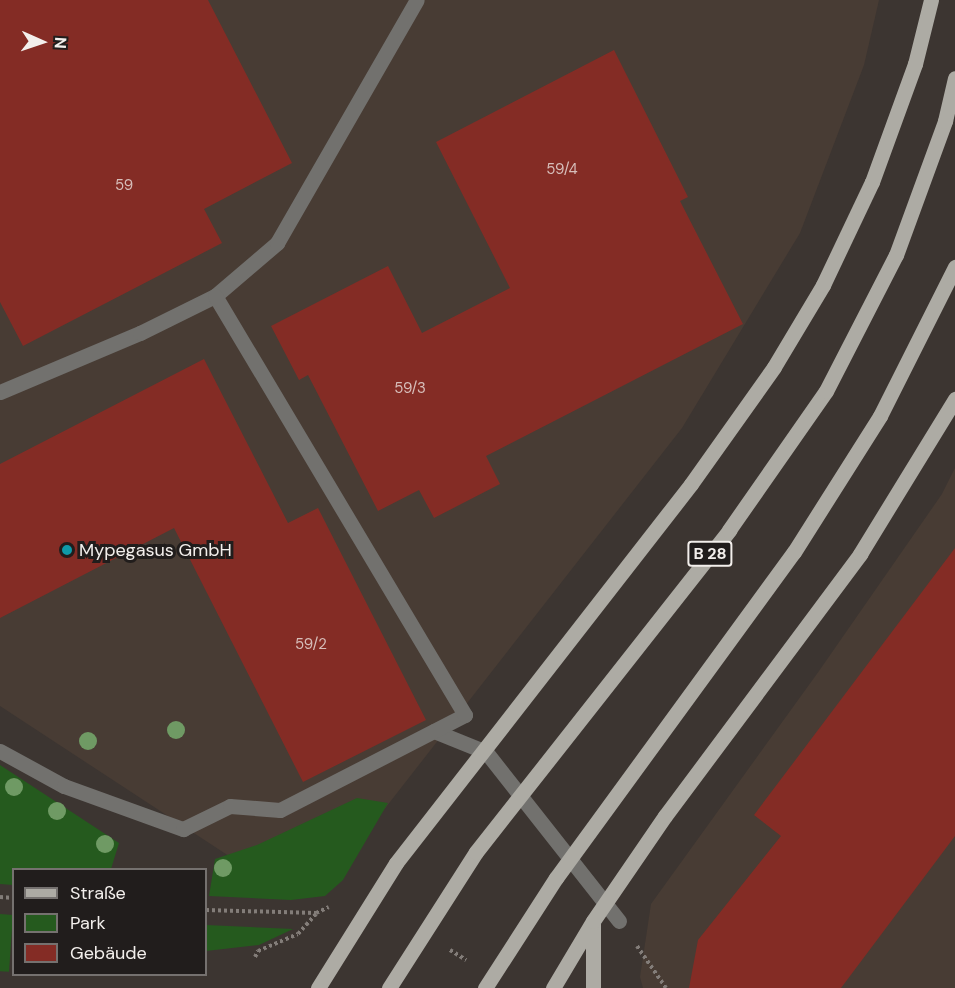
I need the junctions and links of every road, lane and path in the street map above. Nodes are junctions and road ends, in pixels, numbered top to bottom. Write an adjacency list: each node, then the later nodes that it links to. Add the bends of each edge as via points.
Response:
1 (417, 0): 5 (street, via 277,243)
2 (931, 0): 16 (main road, bridge, via 915,64 872,182 828,275 786,347 691,484 396,863)
3 (955, 78): 17 (main road, B 28, bridge, via 945,121 896,255 826,391 729,530 476,852)
4 (955, 267): 18 (main road, bridge, via 880,416 794,552 556,878)
5 (215, 296): 6 (street, via 140,333); 8 (street, via 465,715)
6 (0, 392)
7 (955, 399): 13 (main road, bridge, via 860,554 665,816)
8 (434, 731): 9 (street, via 280,810 230,806 183,829 64,786); 14 (street, via 486,752)
9 (0, 751)
10 (337, 904): 12 (path)
11 (207, 910): 12 (path)
12 (316, 913): 15 (path, via 298,934 258,951)
13 (593, 921): 19 (main road); 20 (main road)
14 (619, 921): 21 (path)
15 (255, 957)
16 (318, 988)
17 (389, 988)
18 (484, 988)
19 (553, 988)
20 (593, 988)
21 (666, 988)

